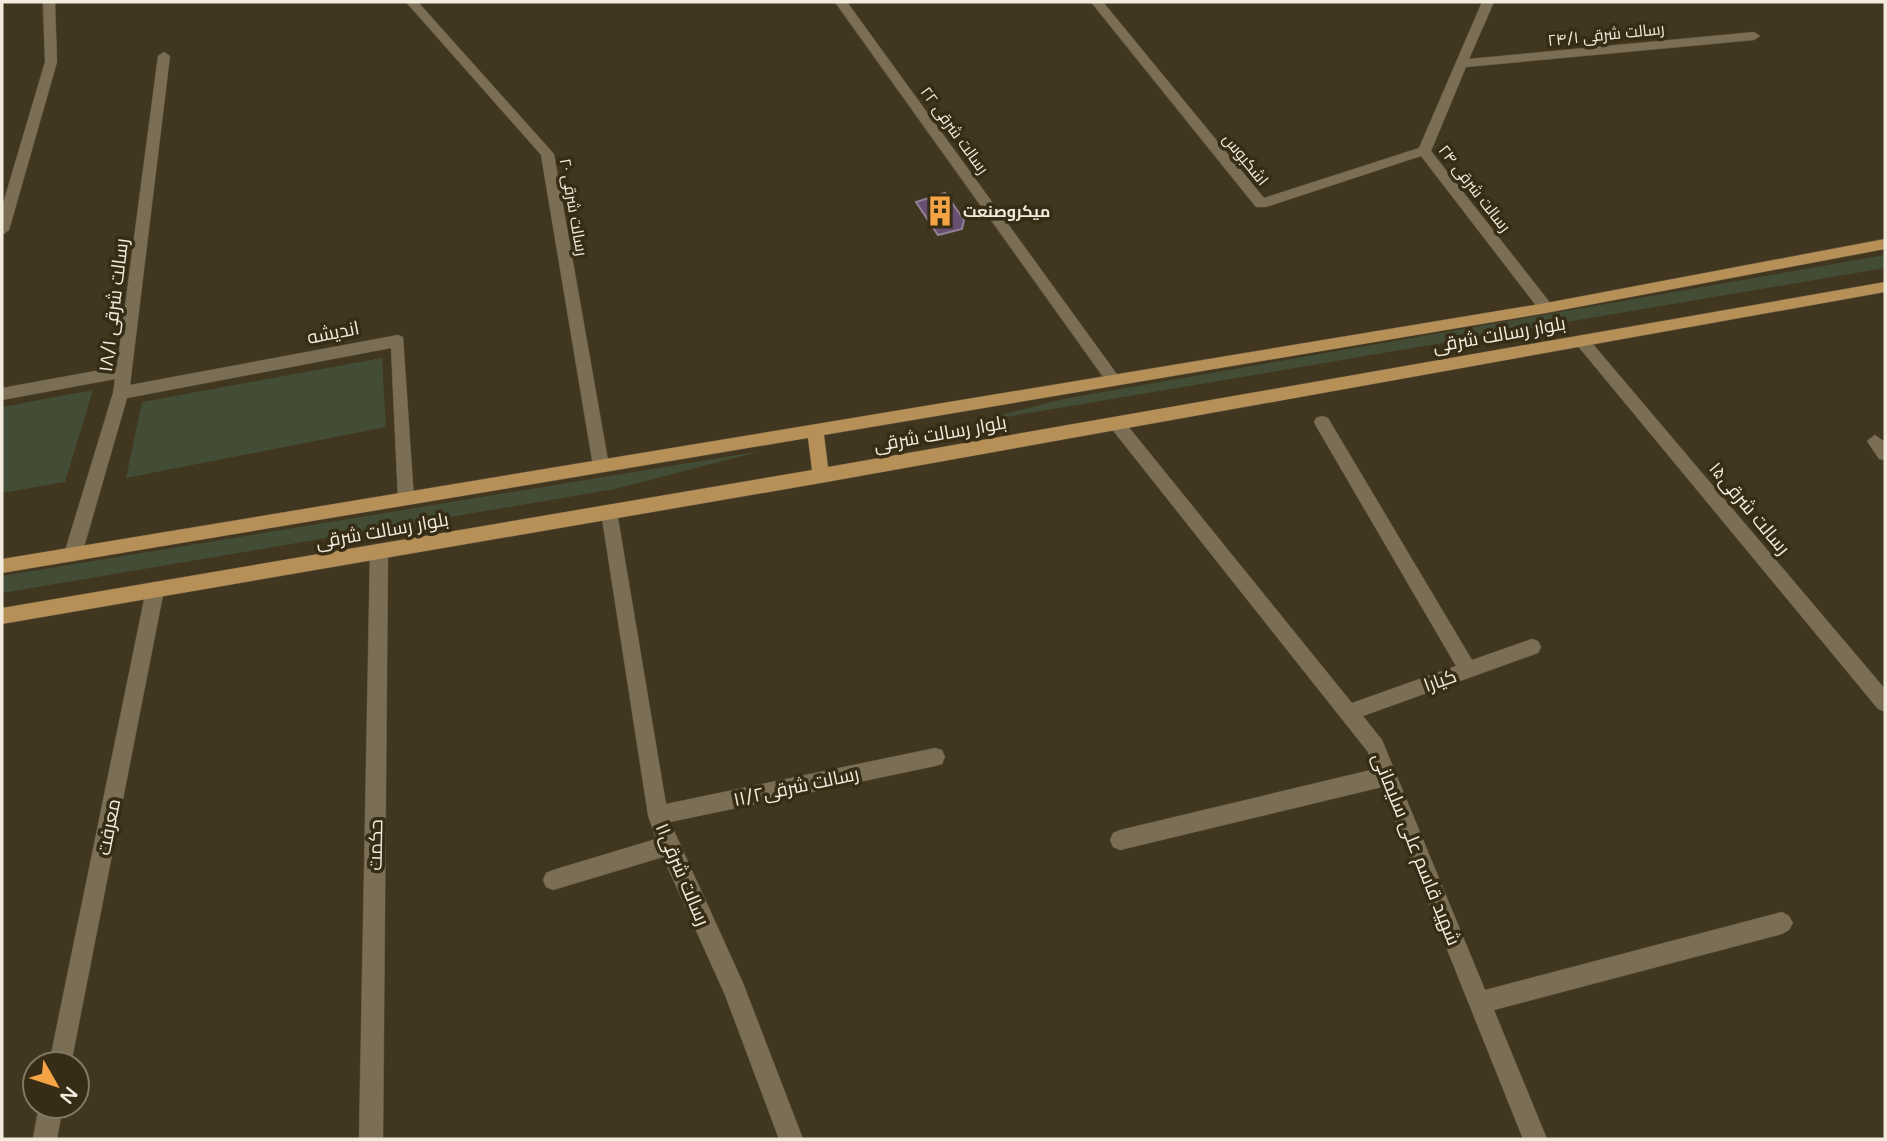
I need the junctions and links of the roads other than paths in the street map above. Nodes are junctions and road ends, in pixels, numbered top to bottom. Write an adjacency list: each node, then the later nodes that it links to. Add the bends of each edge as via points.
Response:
1 (49, 2): 10 (street, via 51,62)
2 (412, 2): 22 (street, رسالت شرقی ۲۰, via 547,154)
3 (841, 2): 16 (street, رسالت شرقی ۲۲)
4 (1097, 2): 9 (street, اشکبوس, via 1261,204)
5 (1488, 2): 8 (street, رسالت شرقی ۲۴)
6 (1754, 36): 8 (street, رسالت شرقی ۲۴/۱)
7 (164, 56): 15 (street, رسالت شرقی ۱۸/۱)
8 (1461, 64): 9 (street, رسالت شرقی ۲۴)
9 (1424, 151): 13 (street, رسالت شرقی ۲۴)
10 (2, 230)
11 (1885, 244): 13 (main road, بلوار رسالت شرقی)
12 (1885, 287): 14 (main road, بلوار رسالت شرقی)
13 (1546, 308): 16 (main road, بلوار رسالت شرقی)
14 (1582, 341): 20 (main road, بلوار رسالت شرقی); 33 (street, رسالت شرقی۱۵)
15 (124, 371): 17 (street, رسالت شرقی ۱۸/۱); 18 (street)
16 (1114, 381): 21 (main road, بلوار رسالت شرقی)
17 (121, 393): 24 (street, اندیشه, via 398,341); 27 (street, رسالت شرقی ۱۸/۱)
18 (2, 394)
19 (1322, 422): 32 (street)
20 (1117, 424): 23 (main road, بلوار رسالت شرقی); 34 (street, شهید قاسم علی سلیمانی)
21 (815, 431): 22 (main road, بلوار رسالت شرقی); 23 (main road)
22 (601, 466): 24 (main road, بلوار رسالت شرقی)
23 (821, 475): 25 (main road, بلوار رسالت شرقی)
24 (406, 499): 27 (main road, بلوار رسالت شرقی)
25 (609, 512): 26 (main road, بلوار رسالت شرقی); 37 (street, رسالت شرقی۱۱)
26 (379, 551): 29 (main road, بلوار رسالت شرقی); 46 (street, حکمت)
27 (73, 554): 28 (main road, بلوار رسالت شرقی)
28 (2, 566)
29 (155, 590): 30 (main road, بلوار رسالت شرقی); 43 (street, معرفت)
30 (2, 615)
31 (1532, 647): 32 (street, کیارا)
32 (1468, 670): 34 (street, کیارا)
33 (1885, 704)
34 (1348, 713): 36 (street, شهید قاسم علی سلیمانی, via 1375,746)
35 (935, 757): 37 (street, رسالت شرقی۱۱/۲)
36 (1387, 776): 38 (street); 42 (street, شهید قاسم علی سلیمانی)
37 (658, 815): 39 (street, رسالت شرقی۱۱)
38 (1120, 840)
39 (668, 845): 40 (street); 47 (street, رسالت شرقی۱۱, via 735,991)
40 (553, 880)
41 (1782, 923): 42 (street)
42 (1479, 1003): 48 (street, شهید قاسم علی سلیمانی)
43 (63, 1050)
44 (48, 1120): 45 (street)
45 (45, 1139)
46 (371, 1139)
47 (791, 1139)
48 (1535, 1139)

